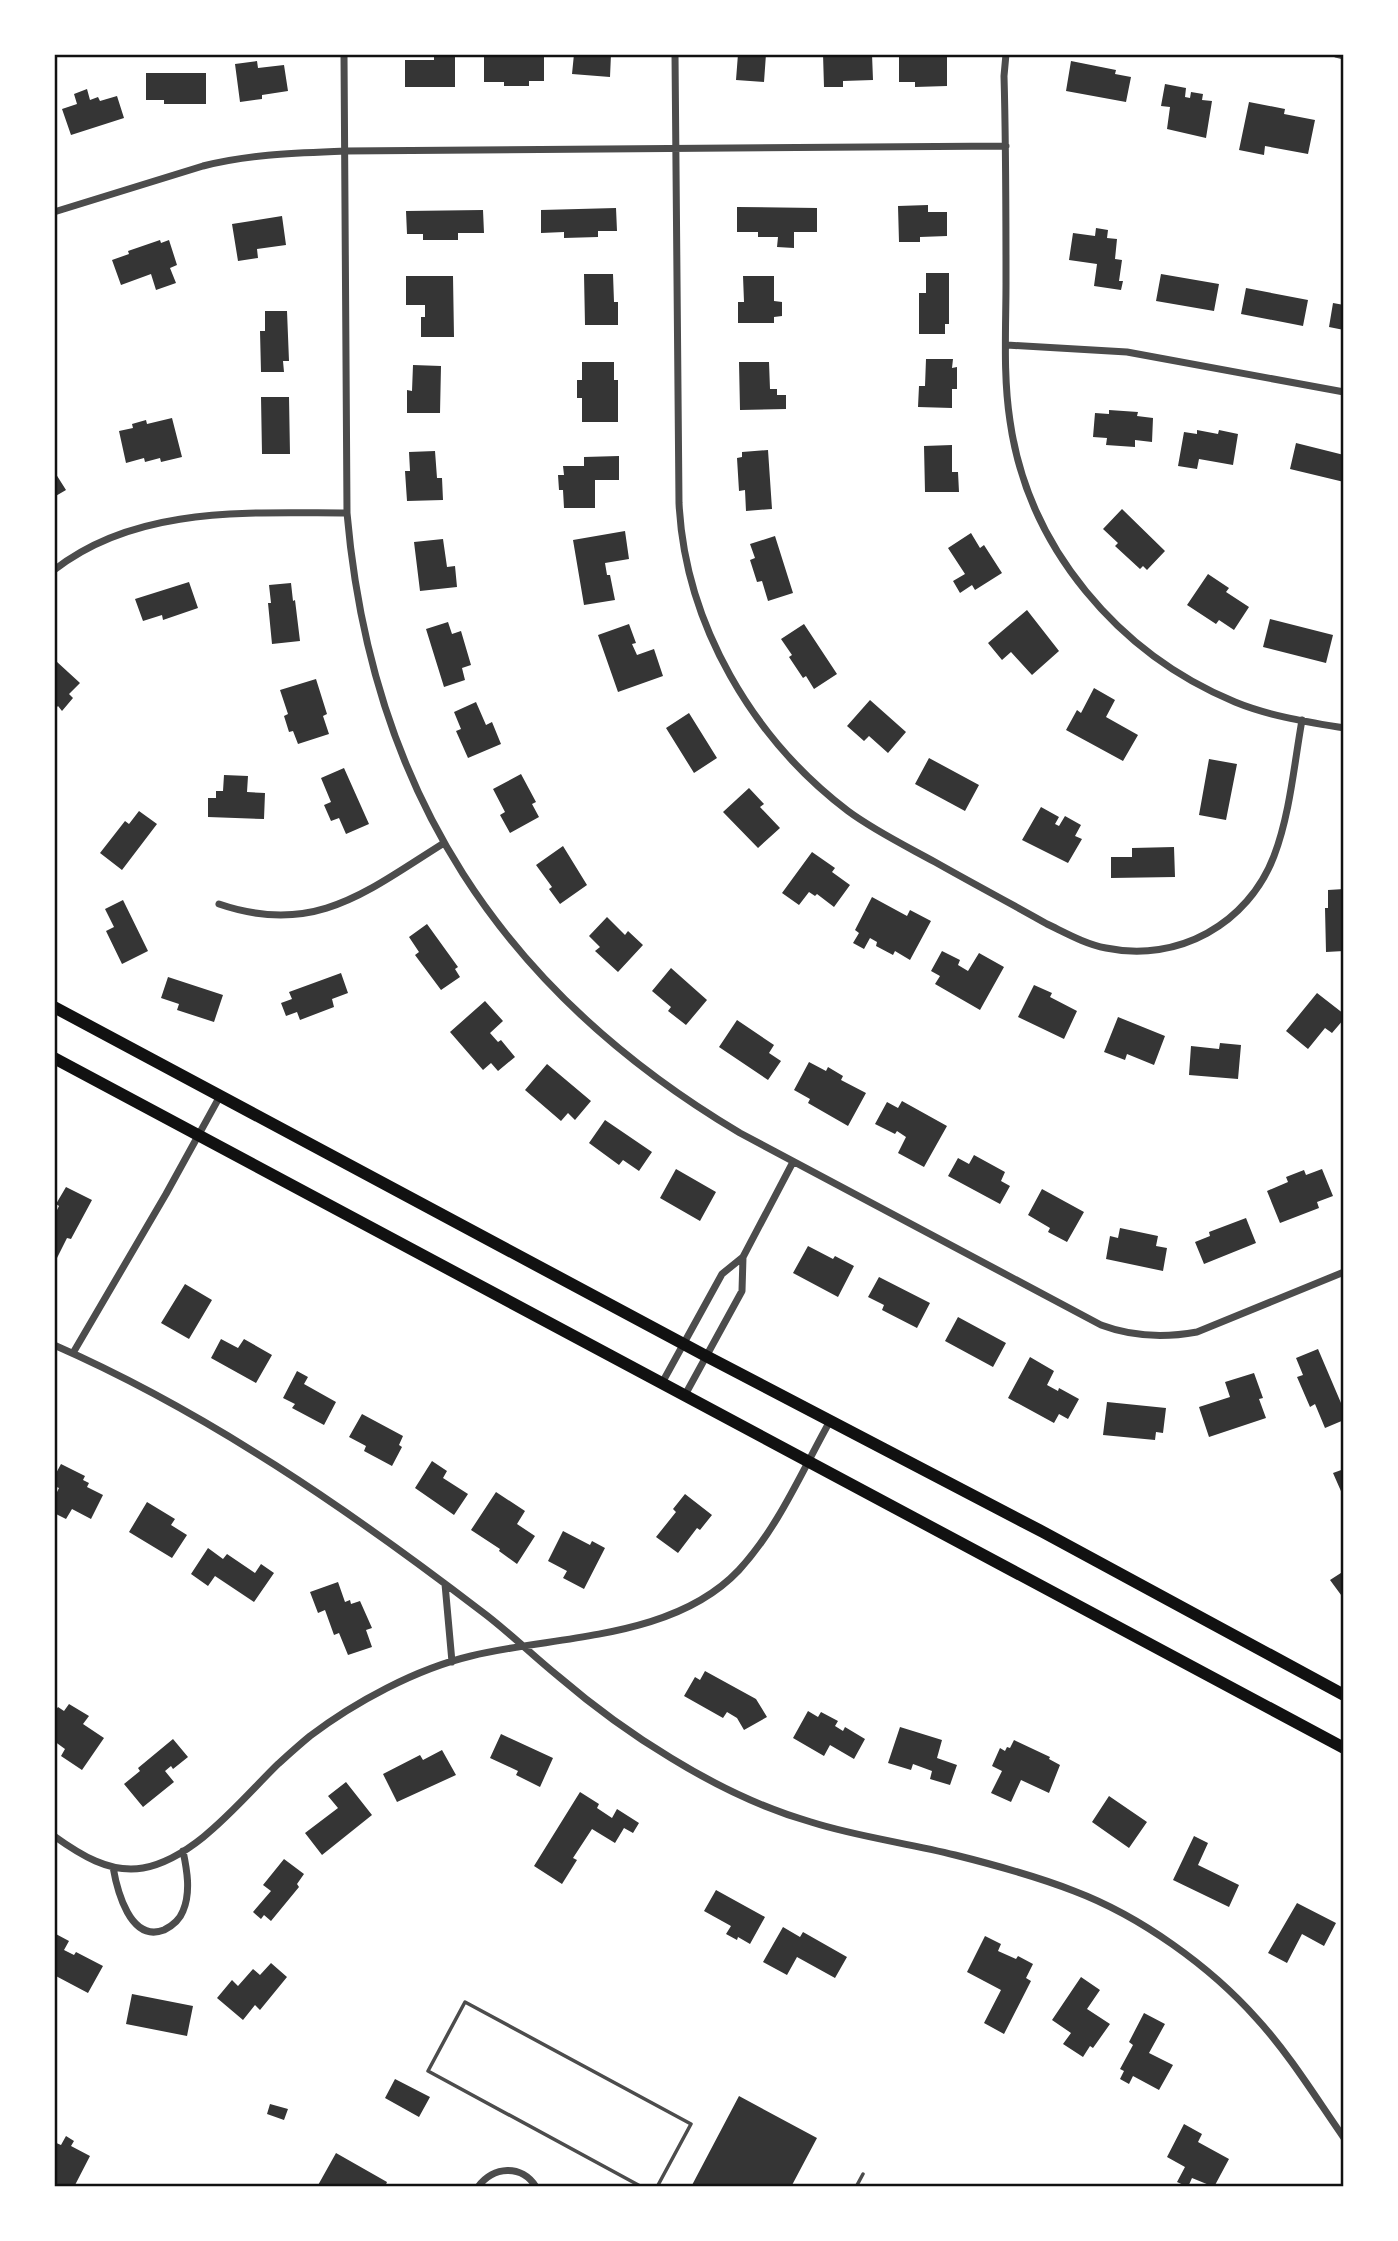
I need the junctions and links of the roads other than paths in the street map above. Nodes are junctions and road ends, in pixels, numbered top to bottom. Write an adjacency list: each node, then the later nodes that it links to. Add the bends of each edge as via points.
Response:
1 (344, 54): 8 (street)
2 (675, 54): 7 (street)
3 (1006, 54): 6 (street)
4 (1336, 54): 5 (street)
5 (1344, 56)
6 (1006, 146): 7 (street); 10 (street)
7 (675, 149): 8 (street); 14 (street, via 679,503 687,562 712,638 743,697 778,745 826,793 883,834 1072,936 1105,948 1166,949 1220,927 1253,896 1264,878 1280,838)
8 (345, 151): 9 (street, via 224,160); 12 (street)
9 (54, 212)
10 (1007, 345): 11 (street, via 1127,352); 14 (street, via 1010,422 1022,472 1049,536 1094,602 1133,641 1180,675 1239,703)
11 (1344, 392)
12 (347, 513): 13 (street, via 183,518 123,533); 16 (street, via 355,584 381,697 400,751)
13 (54, 570)
14 (1302, 720): 15 (street)
15 (1344, 728)
16 (444, 843): 17 (street, via 357,897 323,911 264,915); 22 (street, via 527,961 607,1041 696,1107)
17 (219, 904)
18 (54, 1007): 20 (highway)
19 (54, 1058): 21 (highway)
20 (220, 1095): 21 (street); 25 (highway)
21 (198, 1135): 27 (street); 29 (highway)
22 (793, 1162): 23 (street); 24 (street, via 1082,1317 1131,1334 1197,1332)
23 (743, 1257): 25 (street, via 722,1274); 28 (street, via 742,1291)
24 (1344, 1272)
25 (684, 1343): 28 (highway); 29 (street)
26 (54, 1345): 27 (street)
27 (73, 1353): 33 (street, via 225,1434)
28 (706, 1356): 30 (street); 31 (highway)
29 (662, 1383): 30 (highway)
30 (685, 1395): 32 (highway)
31 (830, 1421): 32 (street); 36 (highway)
32 (808, 1460): 34 (street, via 760,1543 738,1571 711,1594 639,1625); 37 (highway)
33 (445, 1584): 34 (street); 35 (street)
34 (525, 1647): 35 (street); 41 (street, via 638,1737 757,1803 814,1823 1056,1885 1102,1903 1153,1933 1193,1961 1259,2021)
35 (452, 1662): 39 (street, via 382,1691 328,1723)
36 (1344, 1695)
37 (1344, 1748)
38 (54, 1836): 40 (street, via 79,1854)
39 (183, 1851): 40 (street, via 142,1868); 40 (street, via 187,1888 183,1910 172,1926 163,1930 145,1929 132,1919 121,1901)
40 (113, 1867)
41 (1344, 2138)
42 (863, 2174): 47 (lane)
43 (478, 2187): 44 (street, via 489,2175 512,2170)
44 (537, 2187)
45 (642, 2187): 46 (lane, via 428,2071 465,2002 691,2124)
46 (657, 2187)
47 (856, 2187)

